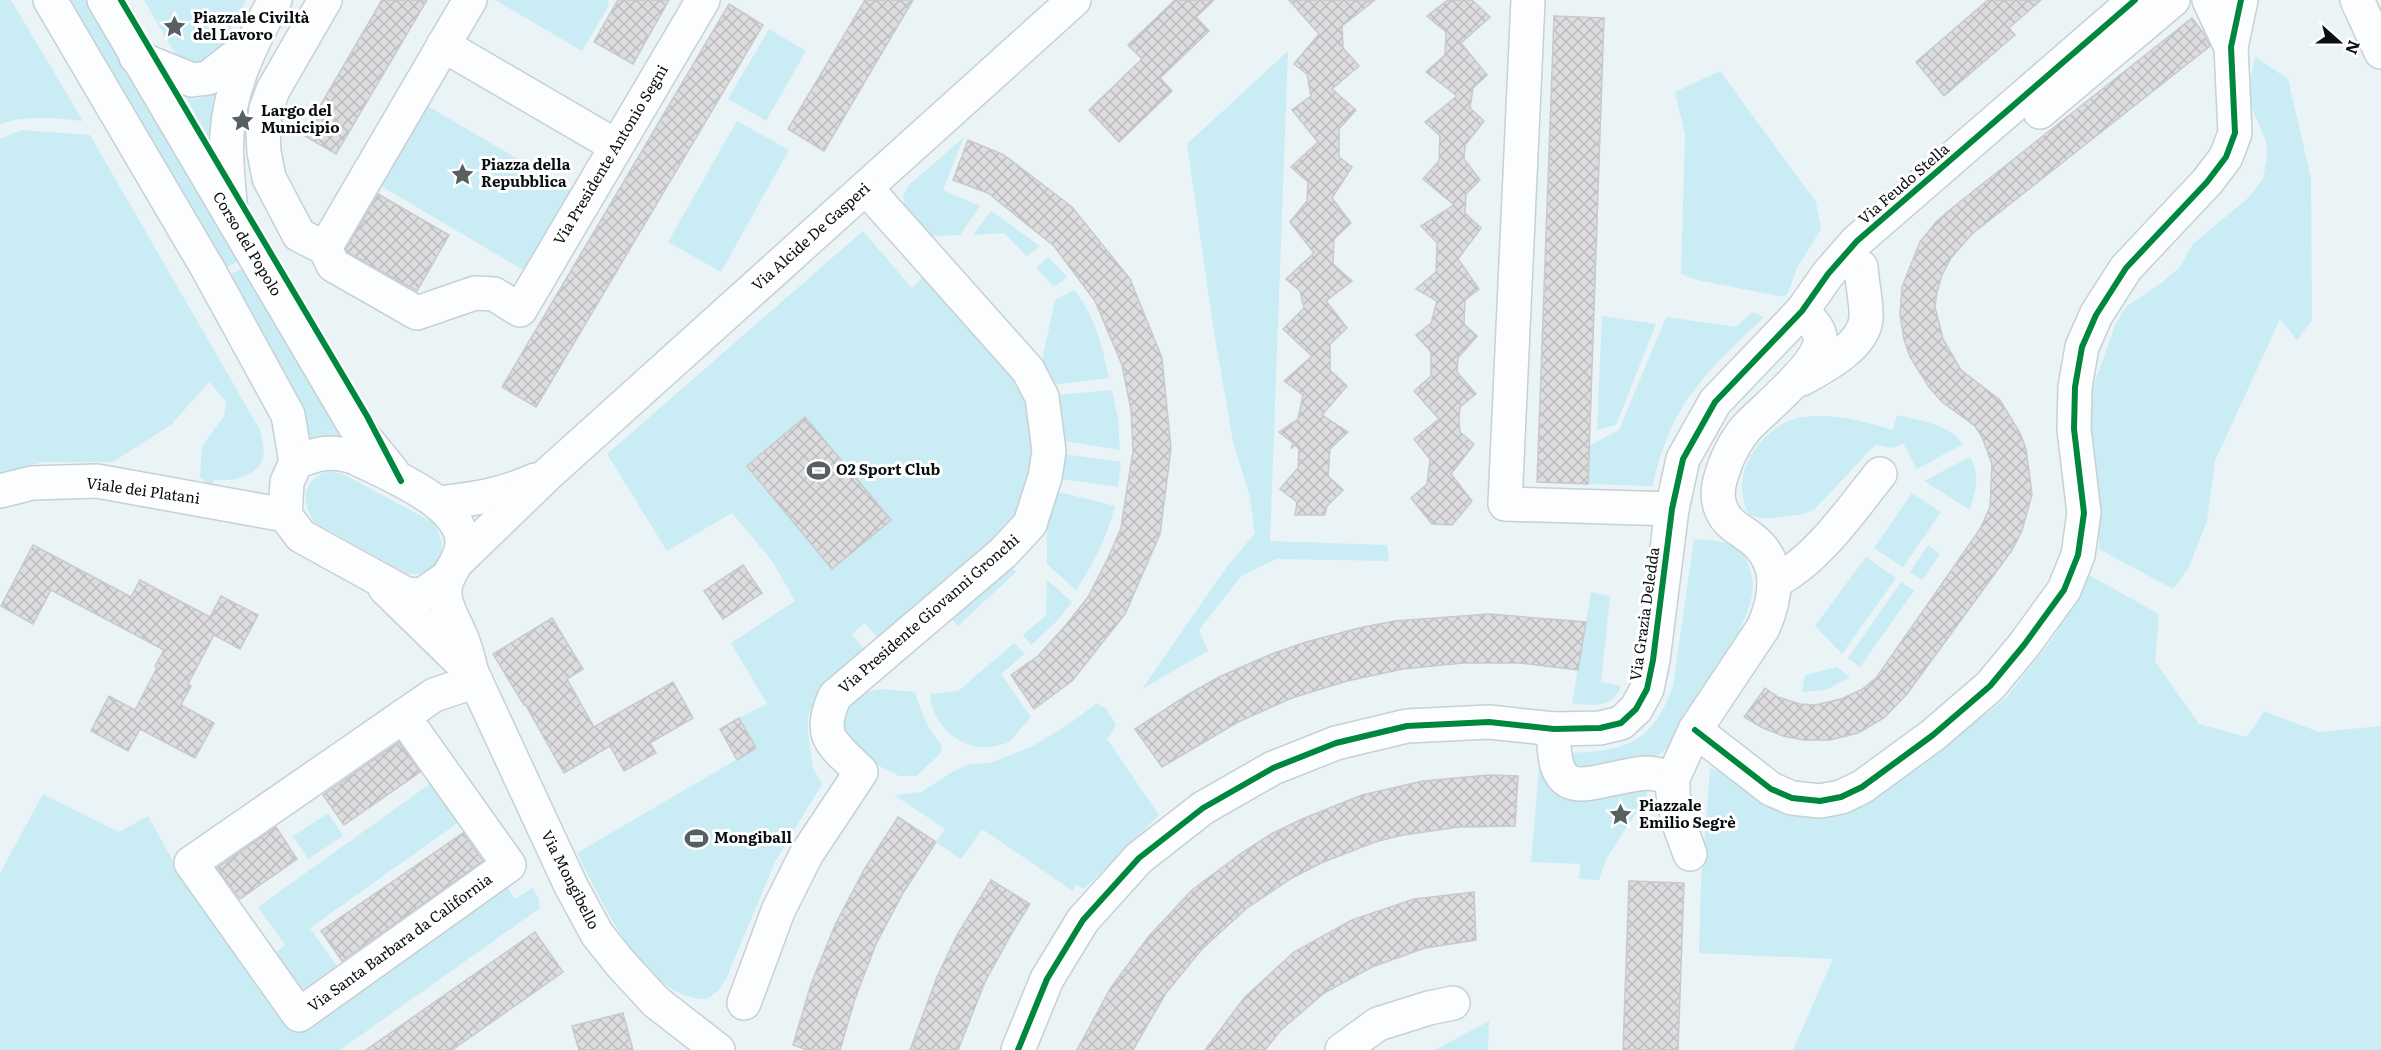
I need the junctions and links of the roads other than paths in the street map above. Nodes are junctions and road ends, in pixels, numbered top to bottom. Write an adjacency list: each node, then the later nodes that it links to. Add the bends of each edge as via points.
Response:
1 (50, 0): 24 (street, via 208,269 288,415)
2 (104, 0): 16 (street, Corso del Popolo)
3 (275, 0): 13 (street)
4 (325, 0): 20 (street, via 273,90 263,131 269,178 299,235)
5 (470, 0): 14 (street)
6 (703, 0): 17 (street, Via Presidente Antonio Segni)
7 (1074, 0): 18 (street, Via Alcide De Gasperi)
8 (1527, 0): 30 (street, via 1505,504)
9 (2135, 0): 22 (street, Via Feudo Stella, via 1857,241)
10 (2173, 0): 21 (street, Via Feudo Stella, via 1881,245)
11 (2357, 0): 15 (street)
12 (2232, 1): 38 (street, via 2235,133 2226,157 2207,182 2126,268 2096,315 2082,346 2075,387 2074,429 2084,513 2078,555 2064,590 2024,645 1990,686 1933,735 1862,787 1841,797 1820,801 1792,798 1771,789)
13 (250, 45): 16 (street, via 208,78 192,80); 19 (street, via 232,101 227,135)
14 (443, 45): 17 (street); 20 (street)
15 (2381, 52)
16 (136, 57): 19 (street, Corso del Popolo)
17 (616, 146): 20 (street, Via Presidente Antonio Segni, via 520,310 494,294 475,293 417,313 333,266)
18 (866, 188): 25 (street, Via Alcide De Gasperi); 41 (street, Via Presidente Giovanni Gronchi, via 1028,370 1042,397 1049,452 1030,524 1003,553 835,696 828,711 829,739 861,772 806,855 778,911)
19 (231, 217): 27 (street, Corso del Popolo, via 354,425)
20 (325, 248)
21 (1861, 267): 22 (street, Via Feudo Stella); 23 (street, via 1866,320 1861,335 1838,357)
22 (1802, 311): 23 (street, via 1820,336 1818,352); 30 (street, Via Feudo Stella, via 1715,402 1683,459)
23 (1790, 386): 34 (street, via 1746,429 1719,482 1719,506 1730,525 1767,554)
24 (296, 462): 27 (street, via 320,453 340,453); 31 (street, via 287,482)
25 (548, 474): 29 (street, via 507,492); 32 (street, Via Alcide De Gasperi)
26 (1880, 474): 34 (street, via 1830,536)
27 (400, 481): 29 (street)
28 (0, 491): 31 (street, Viale dei Platani, via 32,483 97,481)
29 (440, 503): 32 (street, via 451,515 462,543)
30 (1672, 508): 37 (street, Via Grazia Deledda, via 1653,660 1647,688 1636,709 1621,723 1600,728)
31 (285, 515): 33 (street, via 302,536)
32 (452, 570): 33 (street, Via Alcide De Gasperi, via 422,595 406,594); 35 (street, via 445,598)
33 (375, 578): 35 (street)
34 (1776, 581): 38 (street, via 1763,628)
35 (474, 677): 36 (street, Via Santa Barbara da California, via 434,695); 43 (street, Via Mongibello, via 597,934 656,1002)
36 (403, 716): 36 (street, Via Santa Barbara da California, via 191,863 299,1015 509,865)
37 (1554, 729): 39 (street, via 1557,771 1568,781 1586,785 1647,773); 44 (street, Via Grazia Deledda, via 1489,722 1407,726 1336,743 1273,768 1203,808 1138,858 1083,921 1047,979)
38 (1695, 730): 39 (street)
39 (1673, 778): 40 (street, via 1678,821)
40 (1690, 854)
41 (744, 1003)
42 (1454, 1003): 45 (street, via 1378,1024)
43 (718, 1050)
44 (1018, 1050)
45 (1342, 1050)

